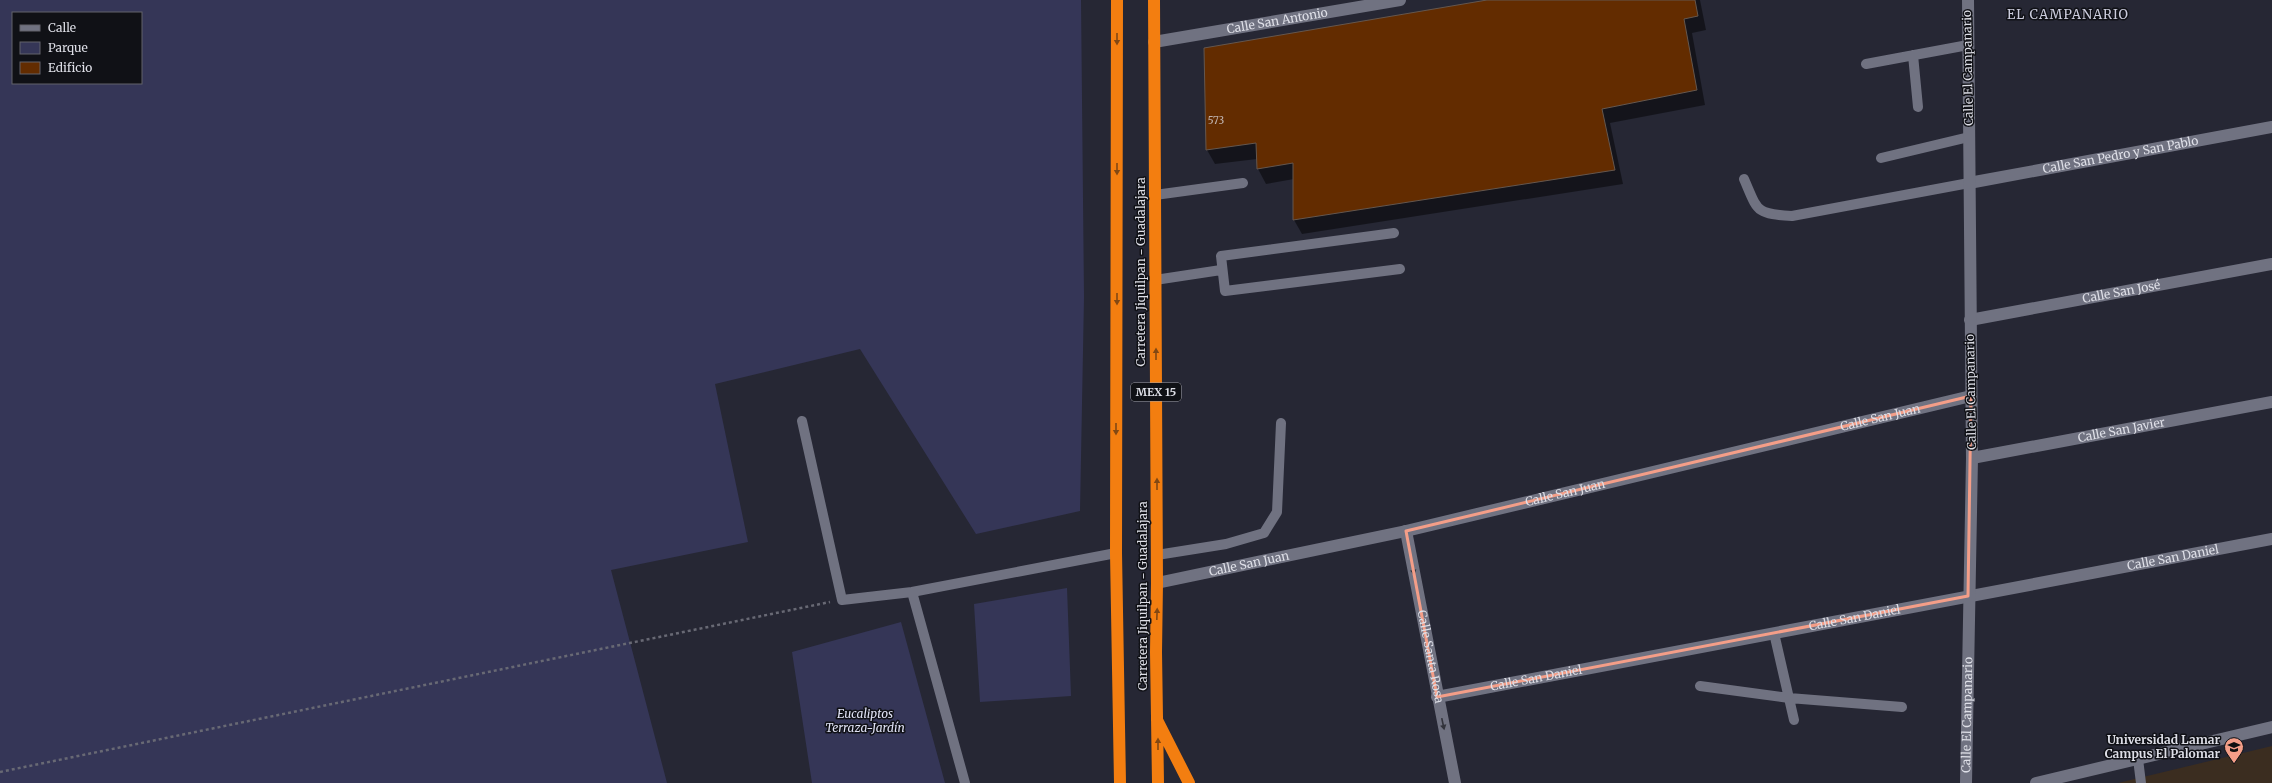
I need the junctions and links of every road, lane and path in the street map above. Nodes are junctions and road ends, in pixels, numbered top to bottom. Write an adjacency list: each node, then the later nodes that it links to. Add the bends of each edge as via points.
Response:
1 (1117, 0): 30 (highway, Carretera Jiquilpan - Guadalajara / MEX 15, one-way to 30)
2 (1154, 0): 5 (highway, Carretera Jiquilpan - Guadalajara / MEX 15)
3 (1400, 0): 5 (street, Calle San Antonio)
4 (1968, 0): 6 (street, Calle El Campanario)
5 (1154, 42): 16 (highway, Carretera Jiquilpan - Guadalajara / MEX 15)
6 (1968, 45): 7 (lane); 11 (street, Calle El Campanario)
7 (1913, 55): 8 (lane); 9 (lane)
8 (1866, 64)
9 (1918, 107)
10 (2272, 127): 15 (street, Calle San Pedro y San Pablo)
11 (1969, 137): 12 (lane); 15 (street, Calle El Campanario)
12 (1881, 158)
13 (1744, 179): 15 (lane, via 1756,206 1766,214 1792,216)
14 (1243, 183): 16 (lane)
15 (1969, 183): 22 (street, Calle El Campanario)
16 (1155, 195): 21 (highway, Carretera Jiquilpan - Guadalajara / MEX 15)
17 (1394, 233): 20 (lane, via 1221,256)
18 (2272, 264): 22 (street, Calle San José)
19 (1400, 269): 20 (lane, via 1225,291)
20 (1221, 270): 21 (lane)
21 (1155, 280): 31 (highway, Carretera Jiquilpan - Guadalajara / MEX 15, one-way to 21)
22 (1970, 320): 23 (street, Calle El Campanario)
23 (1971, 396): 27 (street, Calle El Campanario); 28 (street, Calle San Juan)
24 (2272, 402): 27 (street, Calle San Javier)
25 (802, 421): 35 (lane)
26 (1281, 423): 31 (lane, via 1278,512 1264,533 1226,544)
27 (1972, 458): 34 (street, Calle El Campanario)
28 (1406, 531): 32 (street, Calle San Juan); 38 (street, Calle Santa Rosa, one-way to 38)
29 (2272, 539): 34 (street, Calle San Daniel)
30 (1116, 553): 33 (lane); 47 (highway, Carretera Jiquilpan - Guadalajara / MEX 15)
31 (1157, 555): 32 (highway, Carretera Jiquilpan - Guadalajara / MEX 15)
32 (1157, 583): 41 (highway, Carretera Jiquilpan - Guadalajara / MEX 15, one-way to 32)
33 (912, 592): 35 (lane); 46 (lane)
34 (1968, 596): 36 (street, Calle San Daniel); 51 (street, Calle El Campanario)
35 (842, 600): 45 (path)
36 (1774, 633): 38 (street, Calle San Daniel); 39 (lane)
37 (1700, 686): 39 (lane)
38 (1437, 697): 50 (street, Calle Santa Rosa, one-way to 50)
39 (1789, 698): 40 (lane); 42 (lane)
40 (1902, 707)
41 (1157, 720): 48 (highway, Carretera Jiquilpan - Guadalajara / MEX 15, one-way to 41); 49 (highway)
42 (1794, 720)
43 (2272, 727): 44 (street)
44 (2138, 759): 52 (street); 53 (lane)
45 (0, 772)
46 (965, 783)
47 (1120, 783)
48 (1158, 783)
49 (1189, 783)
50 (1455, 783)
51 (1966, 783)
52 (2036, 783)
53 (2141, 783)

